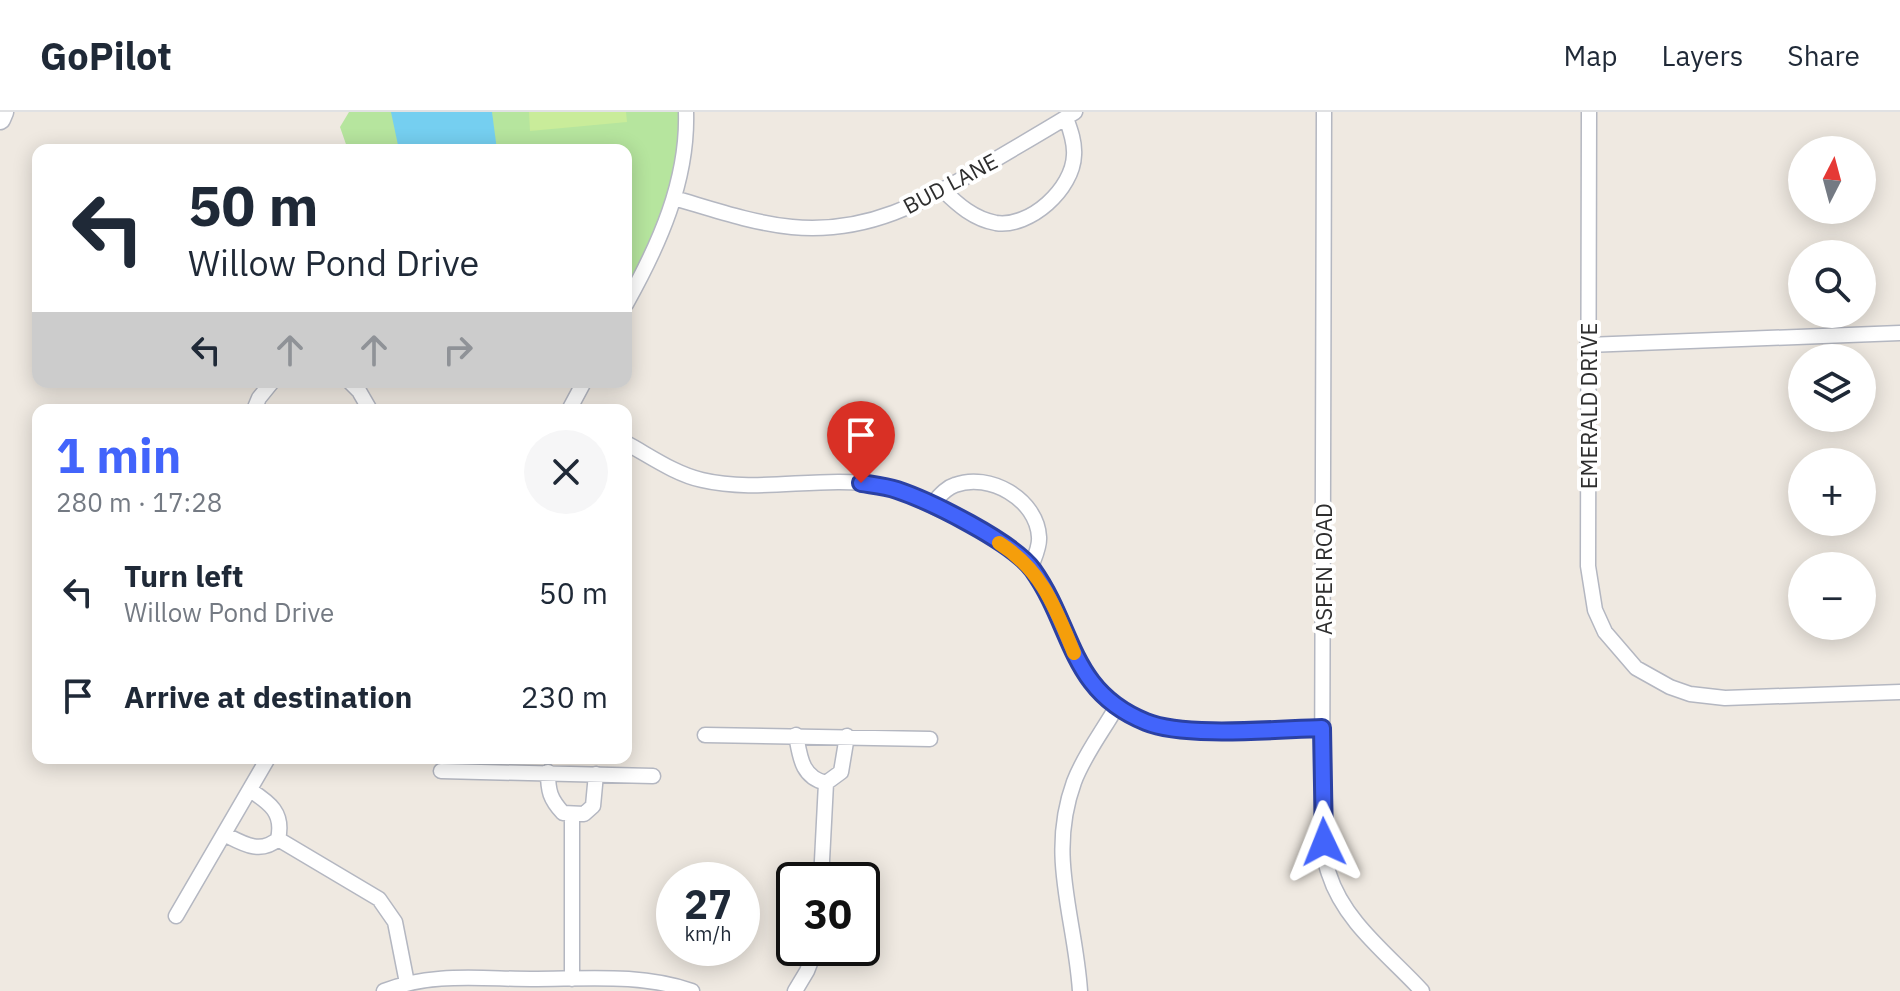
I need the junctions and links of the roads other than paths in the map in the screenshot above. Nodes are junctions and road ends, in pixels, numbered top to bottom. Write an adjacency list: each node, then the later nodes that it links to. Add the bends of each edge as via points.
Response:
1 (3, 112): 6 (main road)
2 (686, 112): 8 (street)
3 (1324, 112): 17 (street, ASPEN ROAD)
4 (1589, 112): 11 (street, EMERALD DRIVE)
5 (1071, 115): 7 (street, BUD LANE); 7 (street, via 1074,154 1067,178 1056,195 1027,217 1008,223 982,219)
6 (0, 119)
7 (943, 190): 8 (street, BUD LANE, via 885,216 822,228 770,224)
8 (674, 198): 9 (street)
9 (632, 293)
10 (1900, 333): 11 (street)
11 (1587, 345): 15 (street, EMERALD DRIVE, via 1588,566 1595,610 1619,651 1650,678 1713,697)
12 (632, 446): 13 (street, via 700,480 861,483 898,490)
13 (931, 505): 14 (street, via 994,539); 14 (street, via 945,490 966,482 1004,489 1028,510 1038,529 1040,541)
14 (1031, 567): 16 (street, via 1089,681)
15 (1900, 692)
16 (1117, 706): 17 (street, via 1150,724 1171,728); 41 (street, via 1075,779 1061,833)
17 (1322, 728): 37 (street, ASPEN ROAD, via 1328,873 1354,921)
18 (705, 735): 19 (street)
19 (796, 735): 20 (street); 27 (street, via 803,767)
20 (847, 736): 21 (street); 27 (street, via 841,772)
21 (930, 739)
22 (265, 764): 28 (street)
23 (441, 771): 24 (street)
24 (548, 772): 25 (street); 29 (street, via 553,802)
25 (596, 774): 26 (street); 29 (street, via 593,806 584,814)
26 (653, 776)
27 (826, 783): 32 (street)
28 (250, 790): 30 (street); 31 (street, via 277,812)
29 (572, 814): 35 (street)
30 (224, 834): 31 (street, via 252,847); 33 (street)
31 (278, 839): 36 (street, via 379,899 395,922)
32 (822, 862)
33 (176, 916)
34 (809, 966): 40 (street)
35 (572, 979): 36 (street, via 452,977); 39 (street, via 628,978)
36 (407, 983): 38 (street)
37 (1413, 988)
38 (384, 991)
39 (692, 991)
40 (795, 991)
41 (1080, 991)

